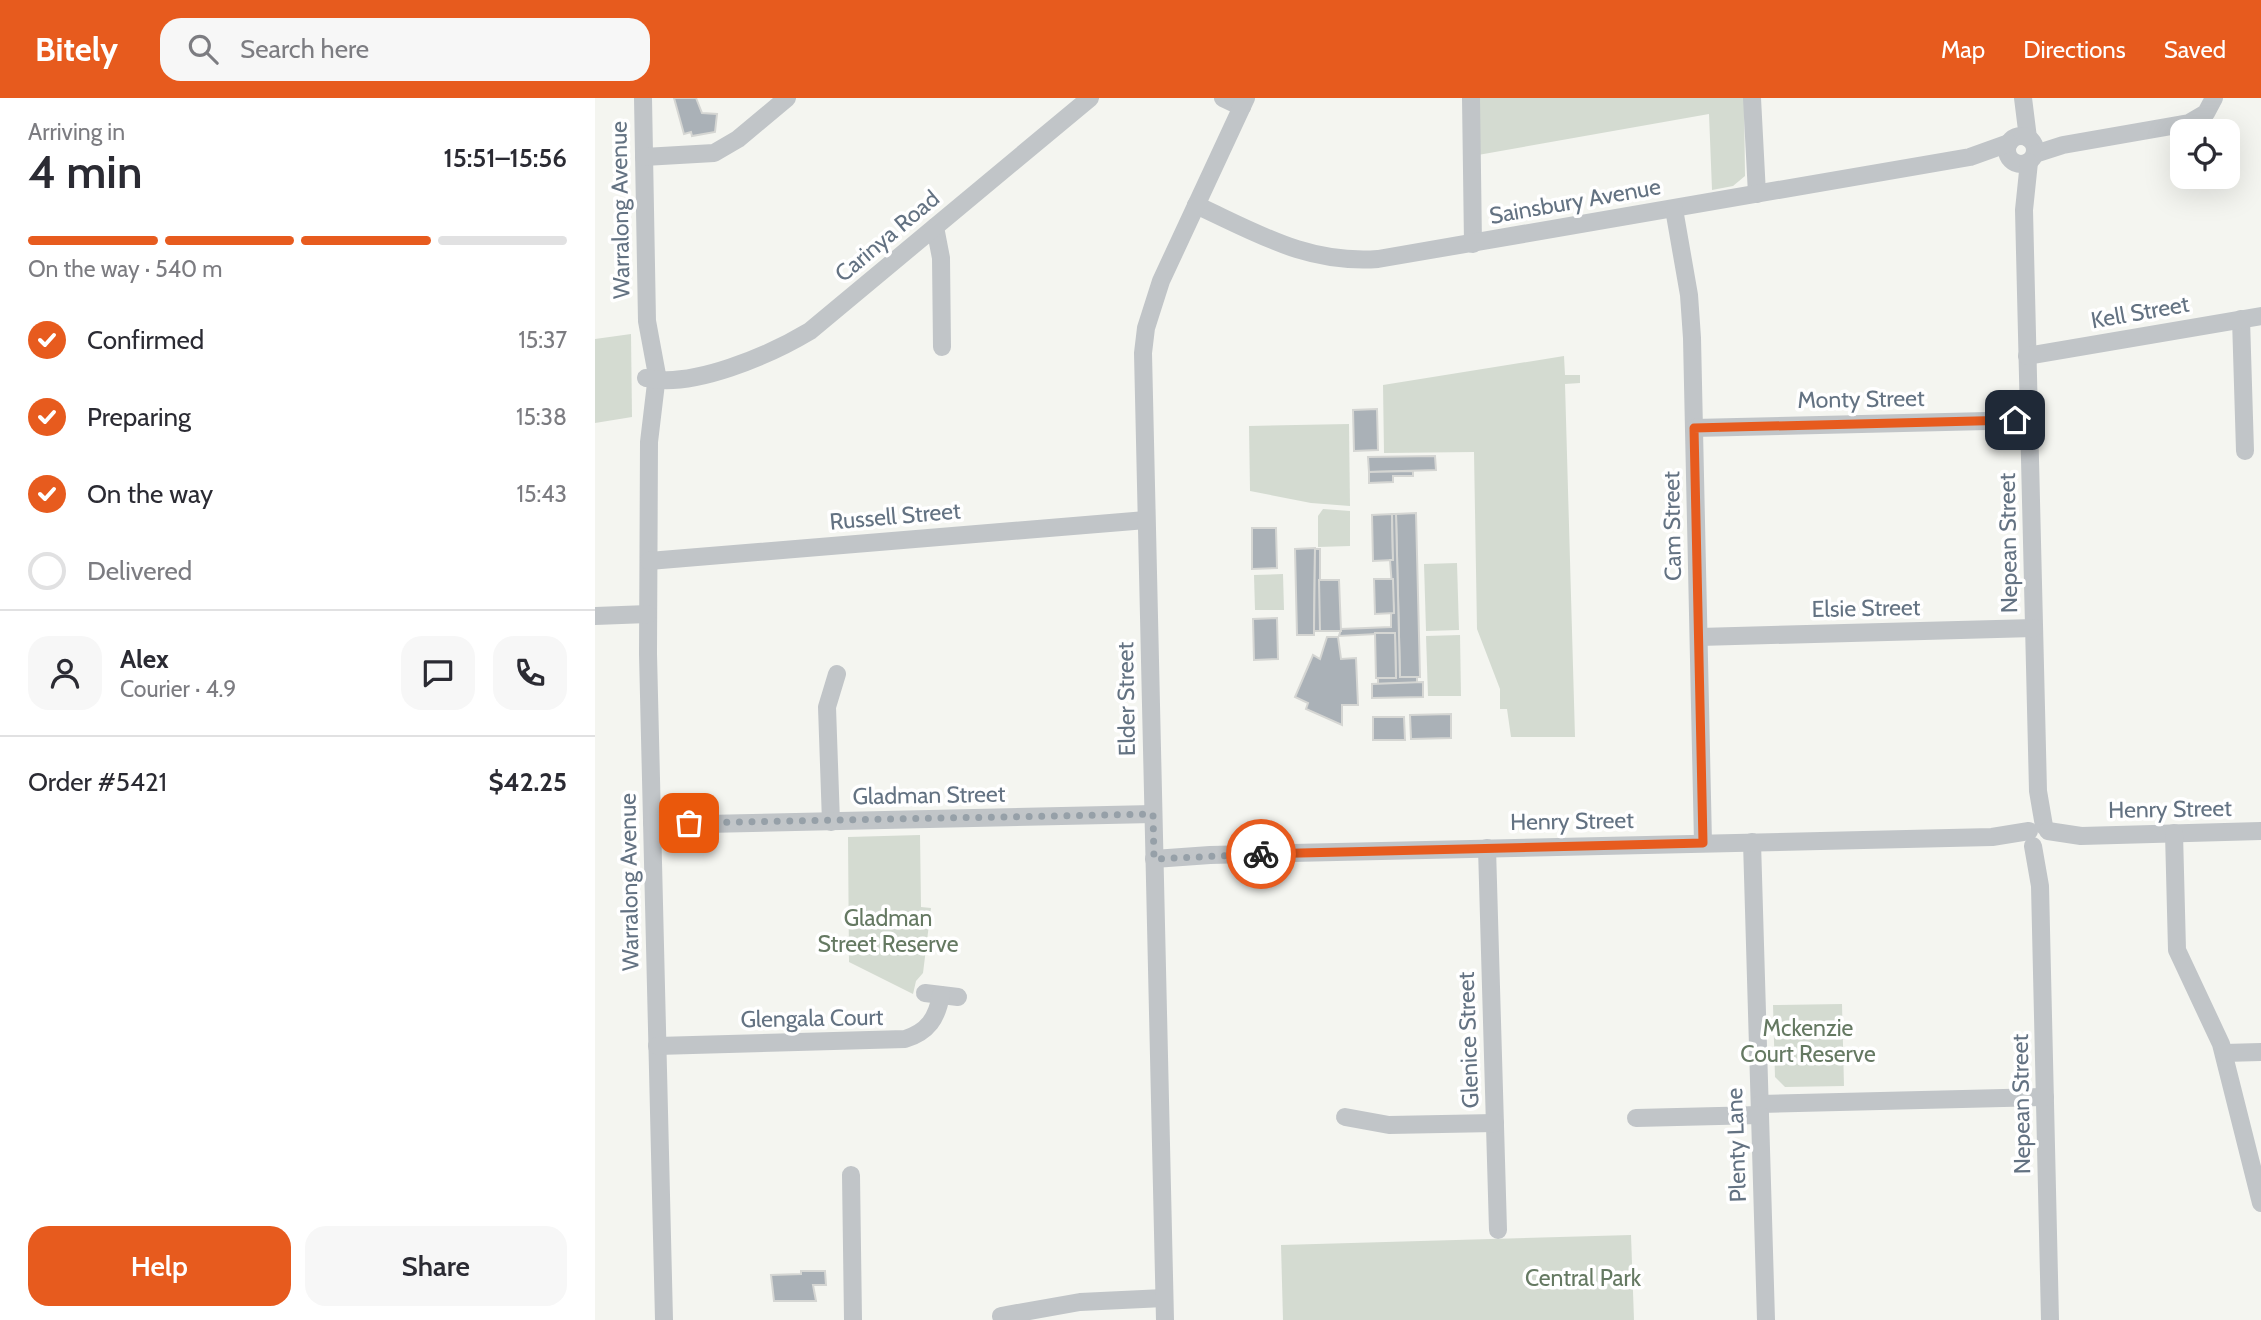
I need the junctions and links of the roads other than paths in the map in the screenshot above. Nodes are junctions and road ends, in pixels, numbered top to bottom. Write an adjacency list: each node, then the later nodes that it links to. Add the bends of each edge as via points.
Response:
1 (643, 98): 11 (street, Warralong Avenue)
2 (787, 98): 11 (street, via 714,153)
3 (1090, 98): 15 (street, Carinya Road)
4 (1223, 98): 9 (street)
5 (1471, 98): 16 (street)
6 (1752, 98): 12 (street)
7 (2021, 98): 10 (street, Nepean Street)
8 (2214, 98): 10 (street, Sainsbury Avenue, via 2206,113 2189,123)
9 (1244, 103): 13 (street, Elder Street)
10 (2022, 150): 12 (street, Sainsbury Avenue); 20 (street, Nepean Street)
11 (644, 157): 21 (street, Warralong Avenue, via 647,321 643,346)
12 (1757, 194): 14 (street, Sainsbury Avenue)
13 (1196, 205): 16 (street, Sainsbury Avenue, via 1283,246 1324,258 1378,259); 25 (street, Elder Street, via 1161,281 1146,328 1142,368)
14 (1674, 209): 16 (street, Sainsbury Avenue); 23 (street, Cam Street, via 1691,318)
15 (935, 227): 19 (street, via 941,258); 21 (street, Carinya Road, via 801,336 753,360 695,375)
16 (1473, 244)
17 (2261, 316): 18 (street, Kell Street)
18 (2241, 319): 20 (street, Kell Street); 24 (street)
19 (942, 347)
20 (2027, 356): 22 (street, Nepean Street)
21 (653, 378): 26 (street, Warralong Avenue, via 644,415 649,442)
22 (2029, 420): 23 (street, Monty Street); 29 (street, Nepean Street)
23 (1694, 428): 30 (street, Cam Street)
24 (2245, 451)
25 (1146, 520): 26 (street, Russell Street); 32 (street, Elder Street)
26 (649, 561): 27 (street, Warralong Avenue)
27 (648, 614): 28 (street); 34 (street, Warralong Avenue)
28 (595, 616)
29 (2034, 628): 30 (street, Elsie Street); 37 (street, Nepean Street)
30 (1699, 637): 39 (street, Cam Street)
31 (837, 674): 33 (street, via 827,707)
32 (1153, 814): 33 (street, Gladman Street); 41 (street, Elder Street)
33 (831, 822): 34 (street, Gladman Street)
34 (652, 827): 43 (street, Warralong Avenue)
35 (2261, 831): 36 (street, Henry Street)
36 (2174, 834): 37 (street, Henry Street); 45 (street, via 2177,950)
37 (2039, 836): 38 (street, Henry Street); 46 (street, Nepean Street)
38 (1752, 842): 39 (street, Henry Street); 47 (street, Plenty Lane)
39 (1703, 843): 40 (street, Henry Street)
40 (1487, 848): 41 (street, Henry Street); 50 (street, Glenice Street)
41 (1154, 859): 54 (street, Elder Street)
42 (941, 995): 43 (street, Glengala Court, via 933,1021 905,1039)
43 (657, 1046): 56 (street, Warralong Avenue)
44 (2261, 1052): 45 (street)
45 (2224, 1053): 52 (street)
46 (2045, 1097): 47 (street); 60 (street, Nepean Street)
47 (1760, 1110): 49 (street); 59 (street, Plenty Lane)
48 (1345, 1118): 50 (street, via 1389,1125)
49 (1636, 1118)
50 (1495, 1123): 53 (street, Glenice Street)
51 (851, 1175): 57 (street)
52 (2261, 1203)
53 (1498, 1230)
54 (1164, 1298): 55 (street, via 1080,1301); 58 (street, Elder Street)
55 (1001, 1316)
56 (664, 1320)
57 (853, 1320)
58 (1165, 1320)
59 (1766, 1320)
60 (2050, 1320)

